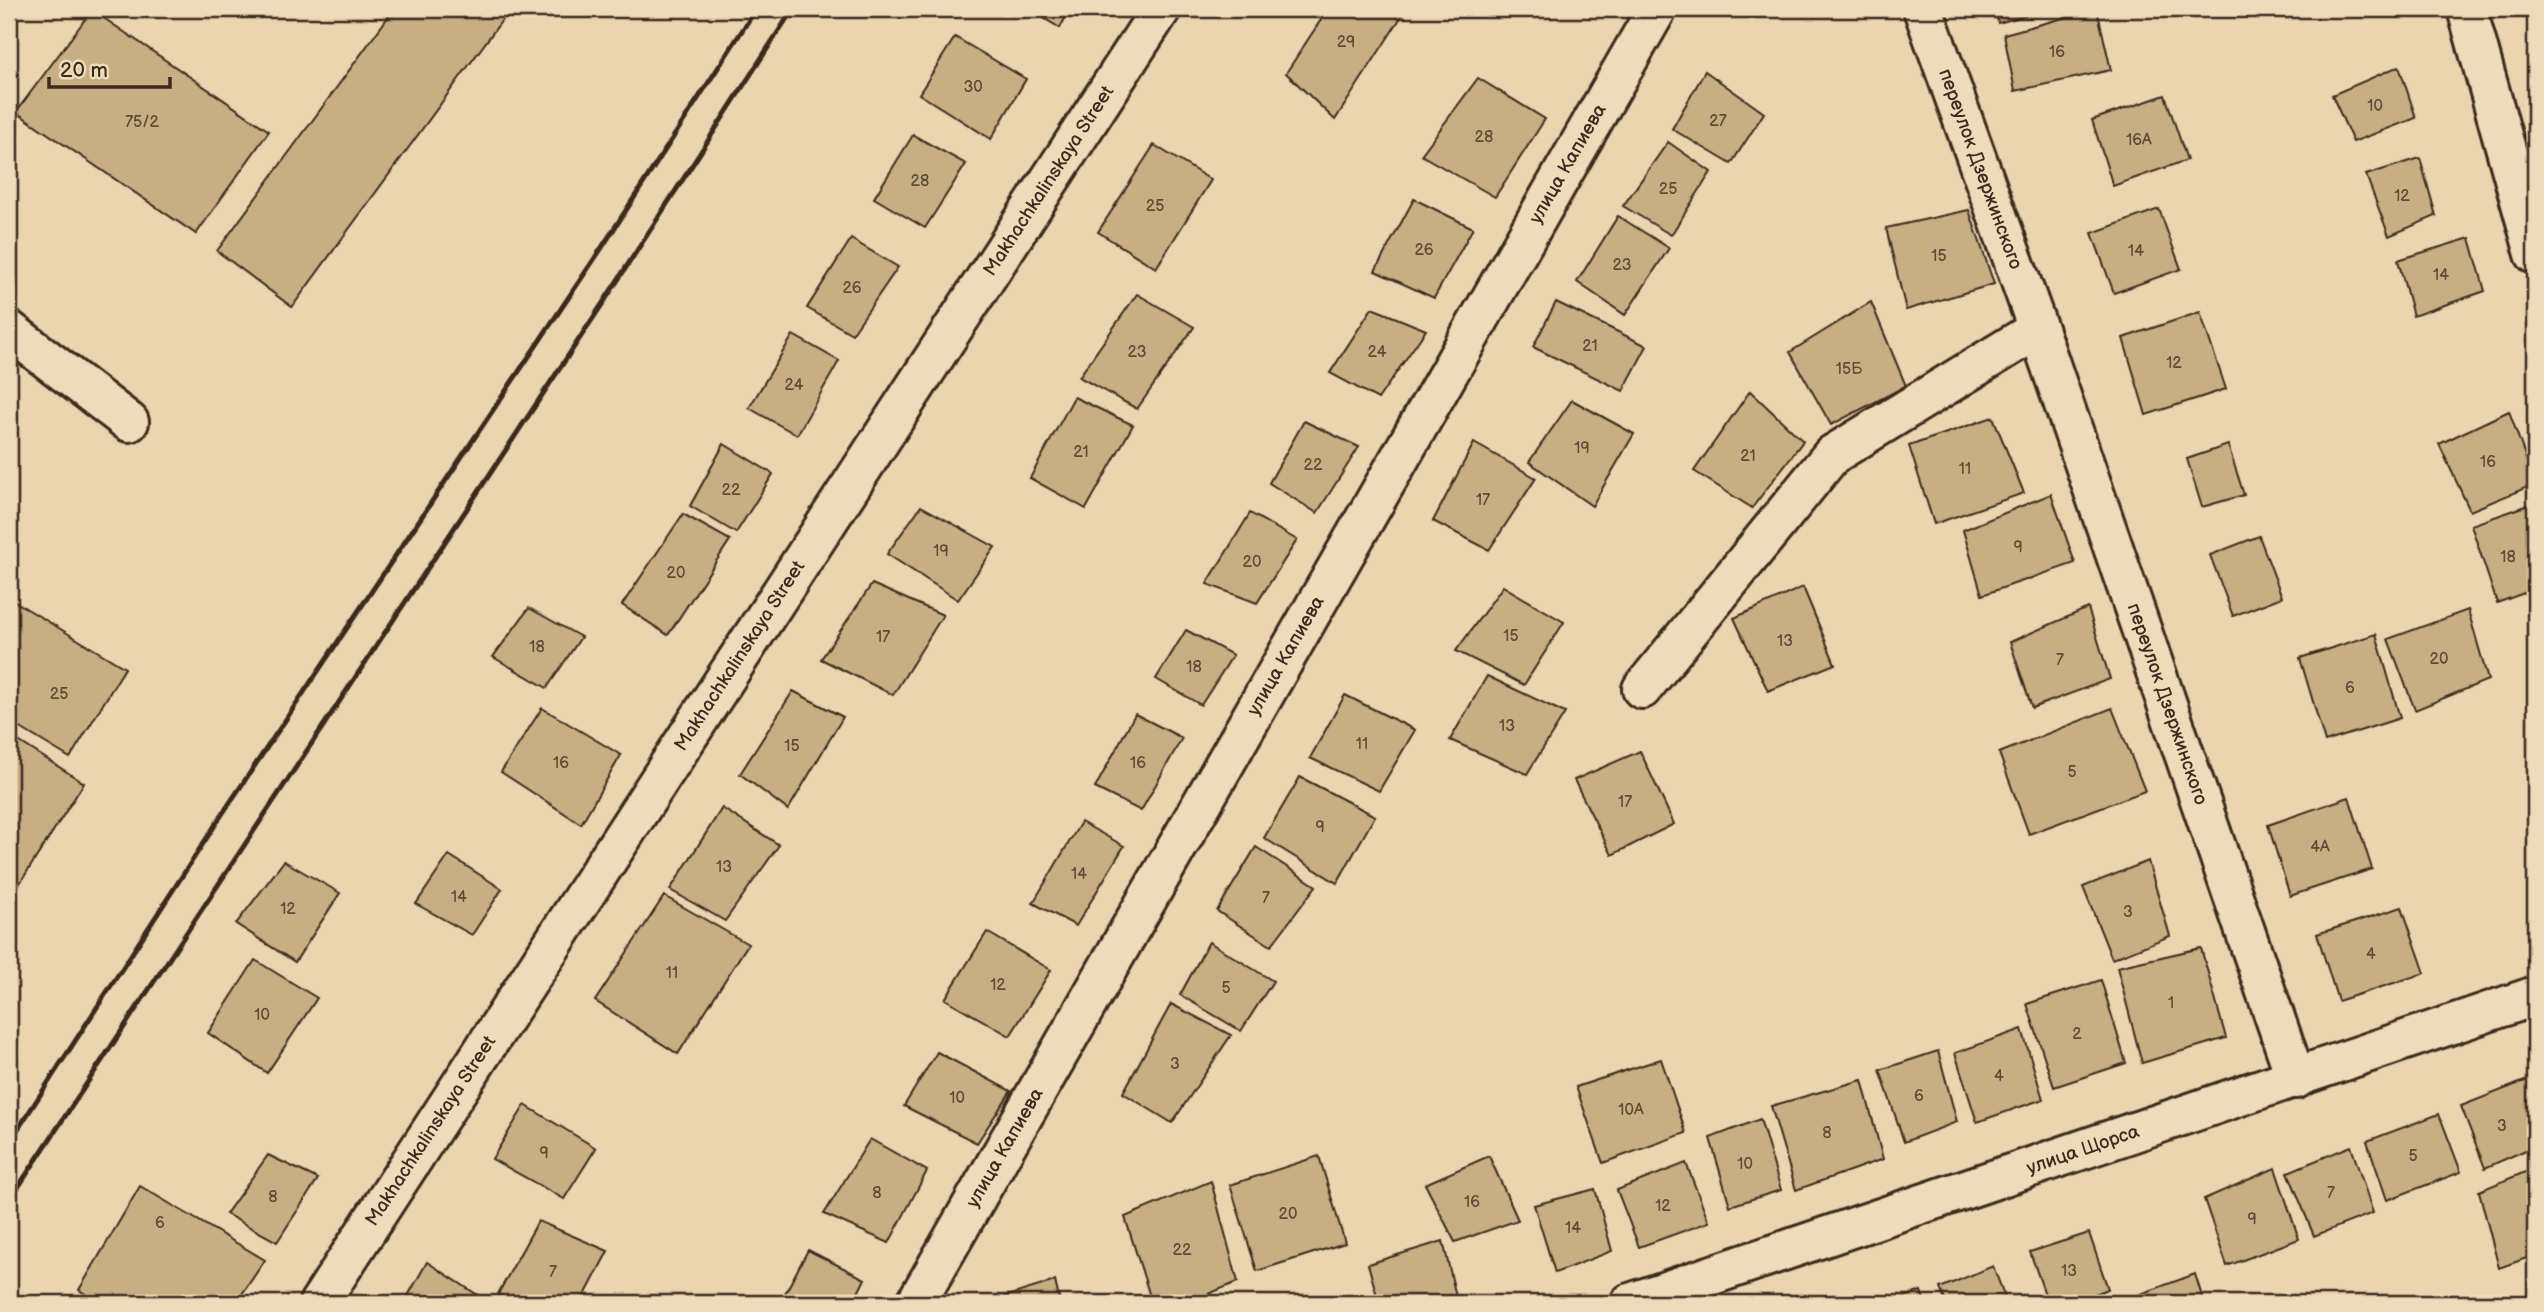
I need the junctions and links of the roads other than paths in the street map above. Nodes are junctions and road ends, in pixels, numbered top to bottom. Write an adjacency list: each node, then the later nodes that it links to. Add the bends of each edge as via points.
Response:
1 (1161, 9): 12 (street, Makhachkalinskaya Street)
2 (1657, 9): 13 (street, улица Капиева)
3 (1923, 9): 6 (street, переулок Дзержинского)
4 (2467, 9): 5 (street)
5 (2535, 254)
6 (2038, 329): 9 (street, via 1832,455); 11 (street, переулок Дзержинского)
7 (9, 330): 8 (street)
8 (129, 422)
9 (1642, 689)
10 (2535, 996): 11 (street, улица Щорса)
11 (2296, 1079): 14 (street, улица Щорса)
12 (319, 1303)
13 (916, 1303)
14 (1630, 1303)

